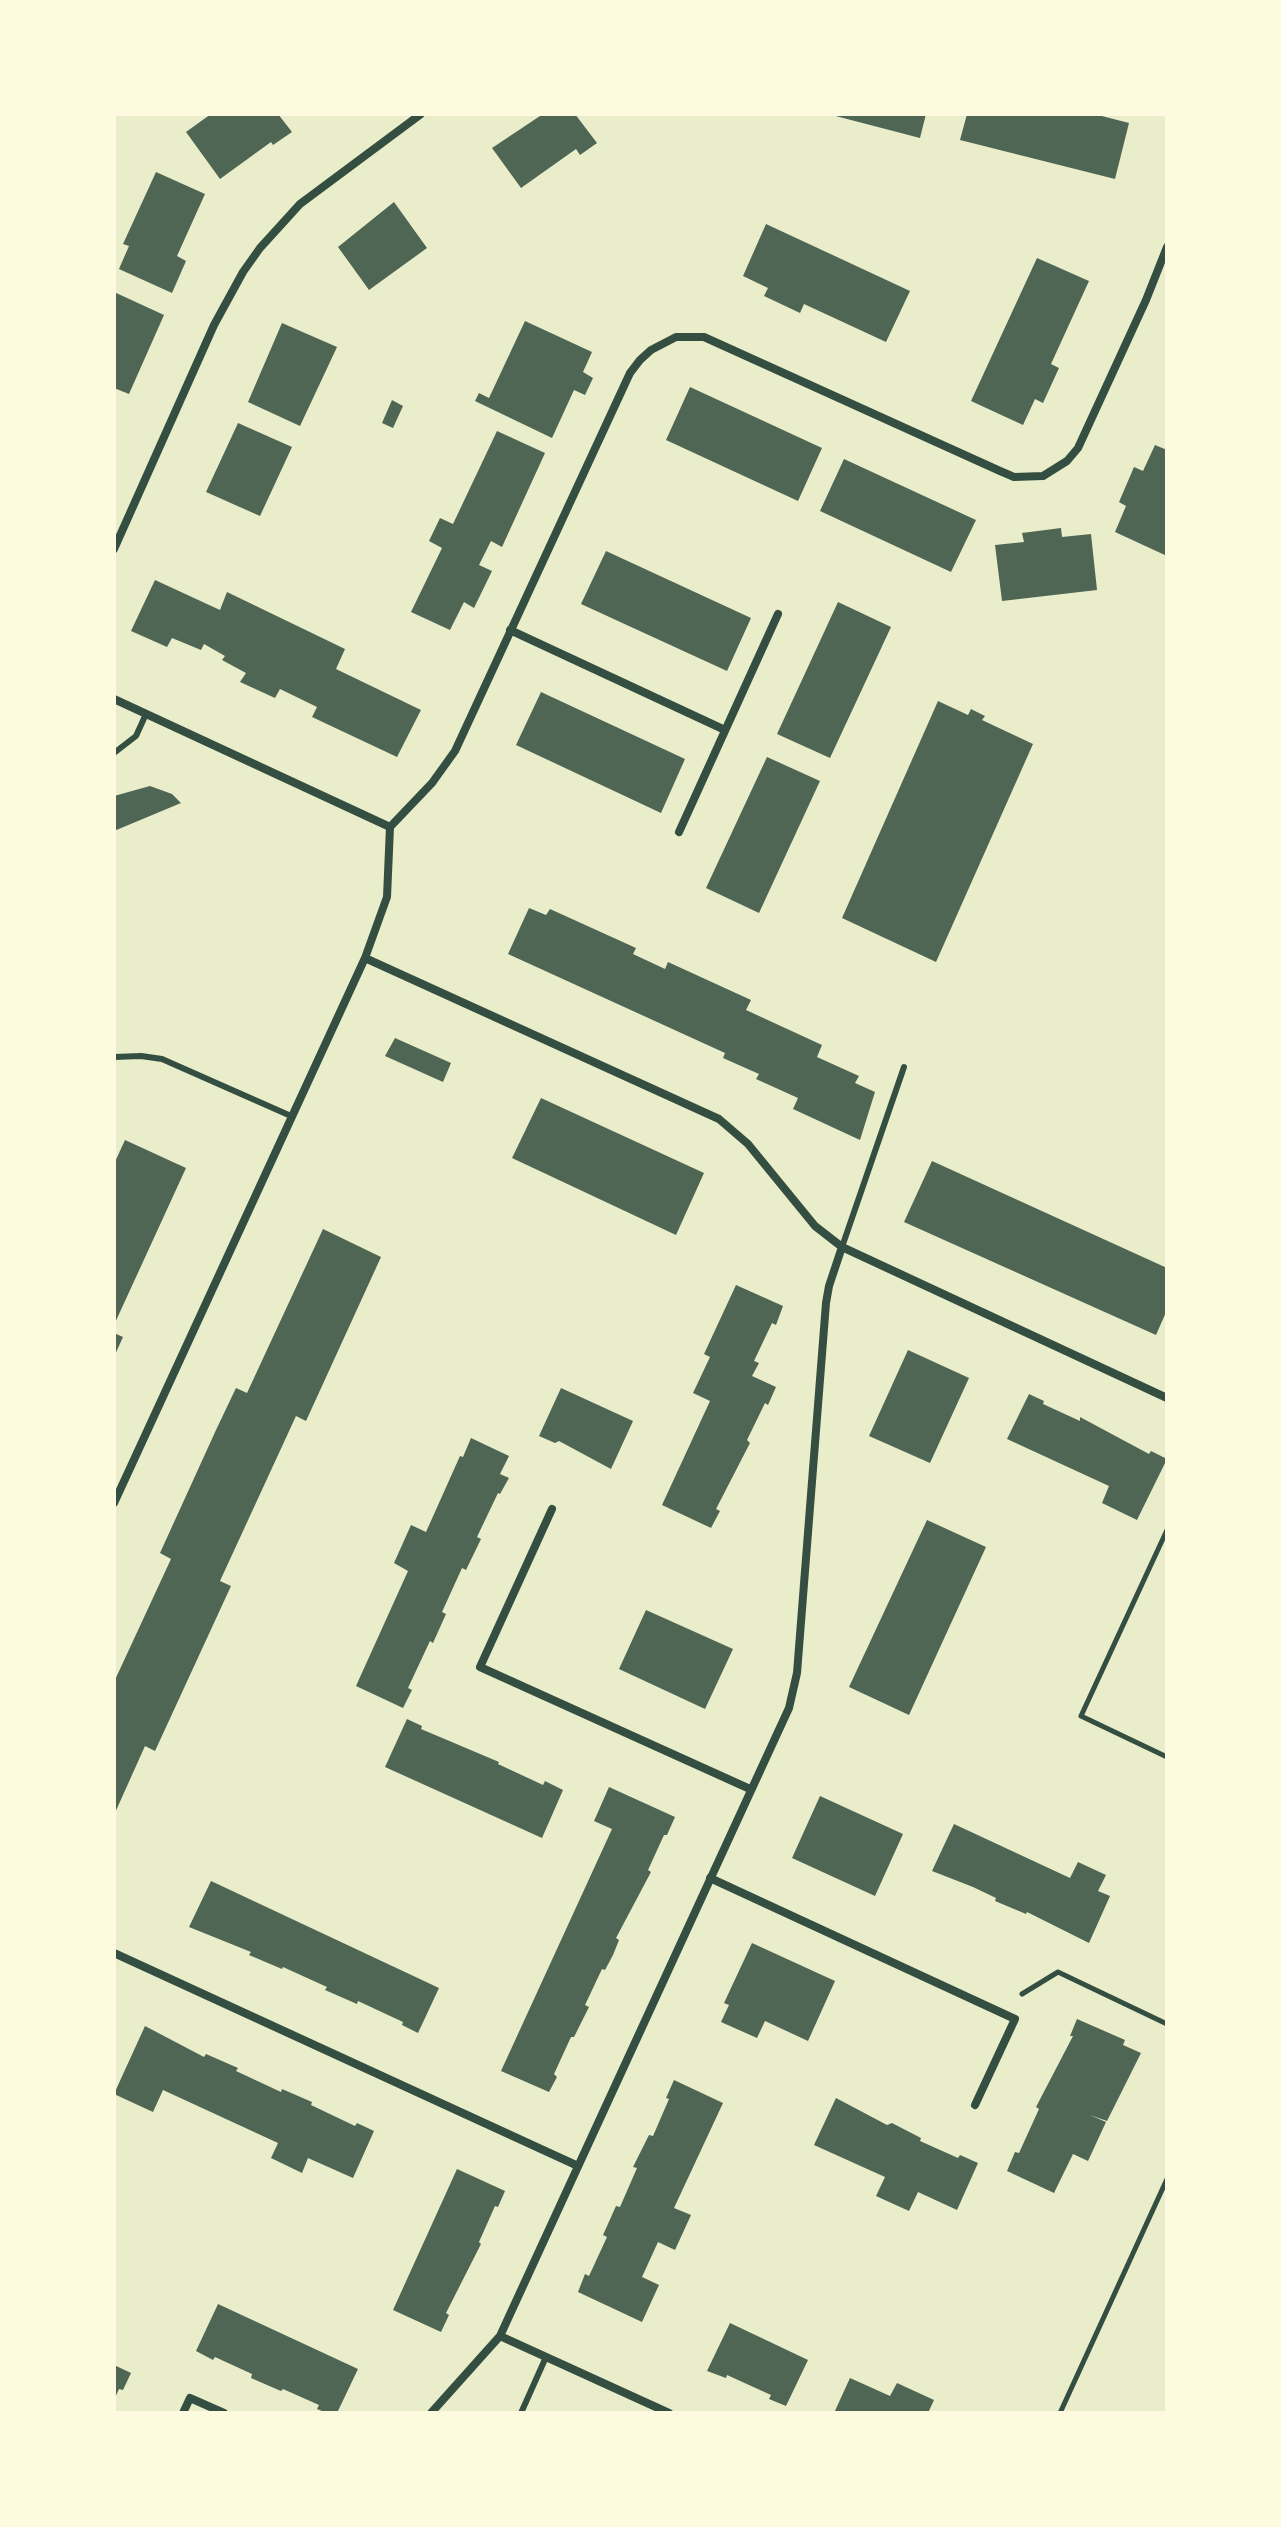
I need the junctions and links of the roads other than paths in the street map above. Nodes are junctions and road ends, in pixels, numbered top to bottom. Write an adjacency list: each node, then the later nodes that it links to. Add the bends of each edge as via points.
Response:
1 (421, 114): 3 (street, via 300,204 243,272)
2 (1167, 247): 5 (street, via 1078,448 1067,461 1030,479 1000,471 704,337 664,342 630,373)
3 (114, 549)
4 (778, 614): 8 (street)
5 (510, 630): 8 (street); 10 (street, via 455,751)
6 (114, 699): 7 (street)
7 (146, 714): 9 (lane, via 136,736); 10 (street)
8 (725, 730): 11 (street)
9 (114, 753)
10 (390, 827): 12 (street, via 387,897)
11 (679, 832)
12 (365, 958): 15 (street); 16 (street, via 719,1119 748,1144 815,1226)
13 (114, 1057): 15 (lane, via 162,1059)
14 (904, 1067): 16 (lane)
15 (291, 1116): 18 (street)
16 (842, 1247): 17 (street); 20 (street, via 826,1303 794,1690)
17 (1167, 1398)
18 (114, 1503)
19 (552, 1509): 20 (street, via 480,1667)
20 (750, 1789): 21 (street)
21 (710, 1878): 23 (street, via 1015,2019); 24 (street)
22 (114, 1953): 24 (street)
23 (975, 2105)
24 (578, 2166): 25 (street)
25 (500, 2336): 26 (street); 29 (street)
26 (546, 2357): 30 (lane); 31 (street)
27 (183, 2413): 28 (street, via 190,2398)
28 (224, 2413)
29 (431, 2413)
30 (521, 2413)
31 (669, 2413)

